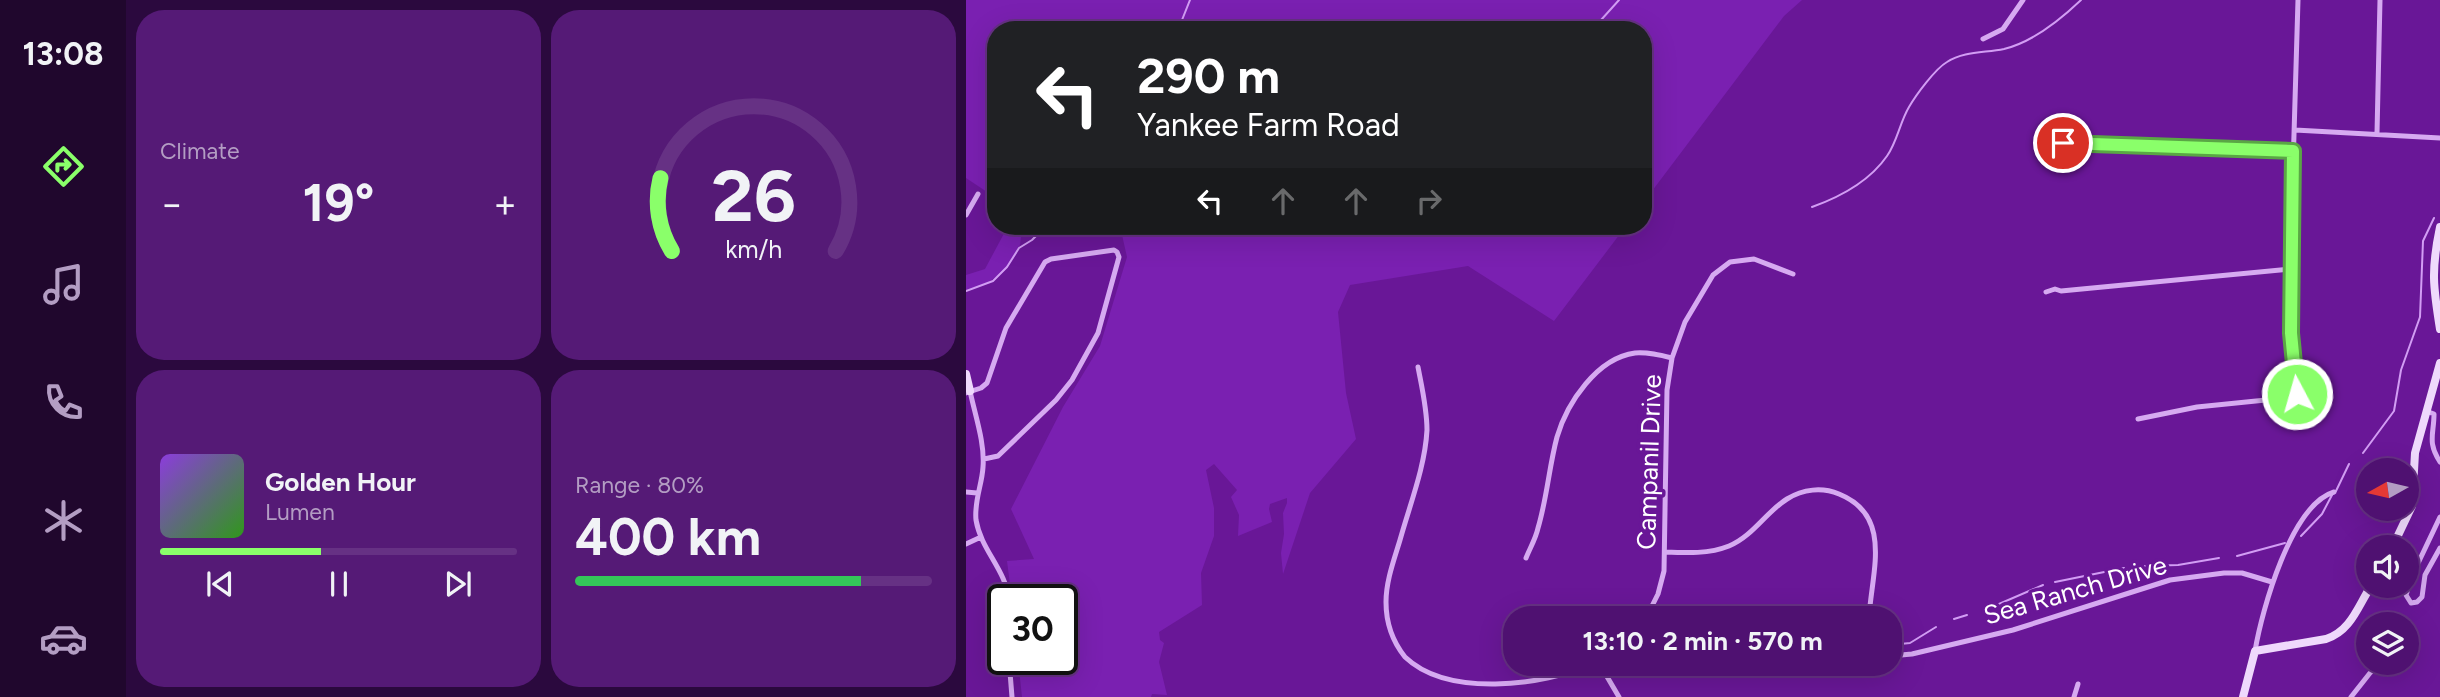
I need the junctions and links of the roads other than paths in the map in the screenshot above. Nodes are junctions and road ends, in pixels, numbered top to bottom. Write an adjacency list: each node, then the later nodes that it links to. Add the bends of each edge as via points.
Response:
1 (2023, 0): 4 (street, via 2003,29)
2 (2298, 0): 5 (street)
3 (2380, 0): 6 (street)
4 (1983, 39)
5 (2295, 130): 6 (street); 9 (street)
6 (2377, 133): 8 (street)
7 (2046, 136): 9 (street, via 2070,144)
8 (2440, 138)
9 (2293, 151): 13 (street)
10 (978, 194): 11 (street)
11 (966, 215)
12 (2440, 227): 16 (street, via 2432,275)
13 (2290, 269): 15 (street); 23 (street, via 2295,397 2197,407)
14 (1793, 274): 17 (street, Campanil Drive, via 1754,259 1722,267 1709,280 1685,322)
15 (2046, 292)
16 (2440, 329)
17 (1672, 358): 34 (street, Campanil Drive, via 1666,405); 35 (street, via 1649,353 1620,357 1602,368 1577,398 1557,439 1538,530)
18 (2440, 363): 22 (street)
19 (1418, 367): 45 (street, via 1426,442 1387,591 1388,622 1401,652 1427,677 1460,688 1532,683)
20 (966, 374): 21 (street)
21 (968, 392): 24 (street); 24 (street, via 987,383 1006,328 1045,262 1118,251 1104,314 1081,366 1056,400 998,456)
22 (2426, 411): 25 (street, via 2435,416 2431,445); 30 (street, via 2415,453 2413,506)
23 (2138, 419)
24 (984, 460): 28 (street)
25 (2440, 462)
26 (966, 492): 28 (street)
27 (2334, 492): 36 (street, via 2324,495 2301,524)
28 (978, 493): 31 (street)
29 (2440, 517): 33 (street, via 2412,576 2406,596 2411,603 2421,597 2425,575)
30 (2398, 535)
31 (981, 537): 32 (street); 37 (street)
32 (966, 544)
33 (2440, 548)
34 (1665, 552): 39 (street, Campanil Drive, via 1661,583); 40 (street, via 1728,547 1795,494 1834,492 1862,510 1875,534)
35 (1526, 558)
36 (2272, 582): 41 (street); 42 (street, Sea Ranch Drive, via 2237,573 2170,580 2013,630)
37 (1005, 584)
38 (2364, 598): 41 (street, via 2337,635)
39 (1651, 606)
40 (1870, 606)
41 (2255, 651): 51 (street)
42 (1902, 655)
43 (1010, 675): 48 (street)
44 (2368, 675): 52 (street)
45 (1559, 676)
46 (1605, 676): 49 (street)
47 (2078, 684): 50 (street)
48 (1012, 697)
49 (1619, 697)
50 (2074, 697)
51 (2243, 697)
52 (2351, 697)

